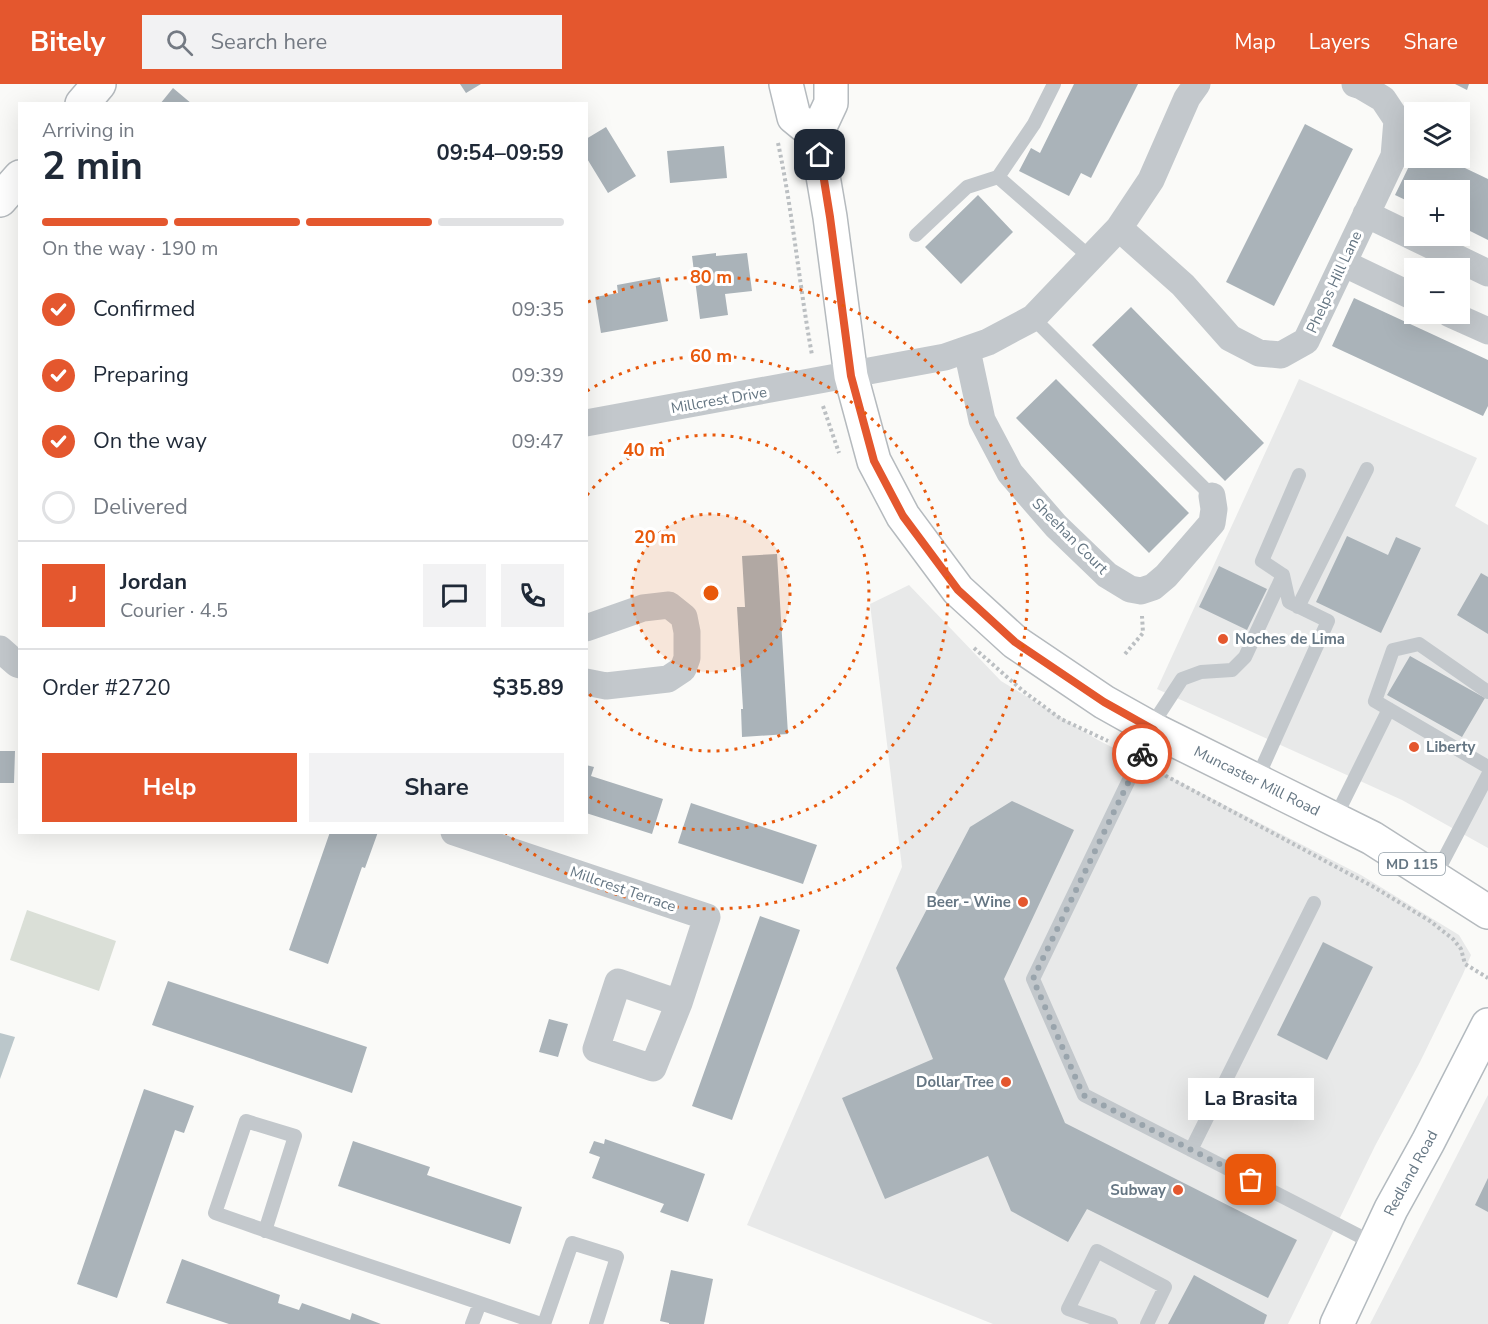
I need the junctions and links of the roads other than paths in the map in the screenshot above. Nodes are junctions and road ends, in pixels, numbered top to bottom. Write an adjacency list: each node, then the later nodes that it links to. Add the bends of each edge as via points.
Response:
1 (99, 84): 7 (main road)
2 (786, 84): 8 (main road, via 794,117)
3 (831, 84): 8 (main road, via 831,103)
4 (1054, 84): 9 (lane, via 1034,124)
5 (1197, 84): 13 (street, via 1151,180)
6 (1355, 84): 12 (street, Phelps Hill Lane, via 1383,99 1396,120 1394,156)
7 (84, 102)
8 (816, 135): 23 (main road, Muncaster Mill Road / MD 115)
9 (998, 177): 14 (lane, via 967,187); 15 (lane)
10 (18, 179): 11 (main road)
11 (0, 200)
12 (1366, 214): 16 (street, Phelps Hill Lane); 17 (street)
13 (1119, 228): 15 (street); 16 (street, Phelps Hill Lane, via 1183,285 1230,338 1259,353 1281,355 1306,341)
14 (916, 235)
15 (1091, 258): 19 (street)
16 (1343, 263): 18 (street)
17 (1488, 273)
18 (1404, 292)
19 (1033, 318): 22 (street); 27 (lane)
20 (1470, 323): 21 (street)
21 (1488, 332)
22 (967, 350): 23 (street); 27 (street, Sheehan Court, via 982,420 1010,473 1056,526 1107,575 1130,589 1153,587 1166,576 1212,523)
23 (851, 376): 24 (street, Millcrest Drive); 36 (main road, Muncaster Mill Road / MD 115, via 874,461 903,516 958,590 1015,642 1104,702)
24 (588, 423)
25 (1367, 469): 29 (lane)
26 (1299, 476): 28 (lane, via 1262,561)
27 (1212, 496)
28 (1283, 575): 29 (lane, via 1289,602); 36 (lane, via 1245,657 1233,670 1201,672 1182,679)
29 (1298, 607): 39 (lane, via 1328,621)
30 (588, 627): 33 (street, via 643,608 669,605 684,617 687,632 683,669 668,679 606,686)
31 (0, 649): 32 (street)
32 (18, 664)
33 (588, 682)
34 (1488, 692): 35 (lane, via 1419,644 1394,650 1375,701)
35 (1389, 709): 37 (lane); 40 (lane)
36 (1148, 738): 39 (main road, Muncaster Mill Road / MD 115); 47 (lane, via 1033,979 1083,1095)
37 (1488, 767)
38 (1488, 775): 42 (lane)
39 (1256, 781): 40 (main road, Muncaster Mill Road / MD 115)
40 (1334, 820): 42 (main road, Muncaster Mill Road / MD 115, via 1372,838)
41 (460, 834): 45 (street, Millcrest Terrace, via 707,917)
42 (1434, 878): 44 (main road, Muncaster Mill Road / MD 115)
43 (1314, 903): 47 (lane)
44 (1488, 912)
45 (679, 1003)
46 (1488, 1025): 49 (main road, Redland Road)
47 (1191, 1150): 49 (lane)
48 (265, 1231): 48 (lane, via 295,1136 246,1120 215,1213); 50 (lane)
49 (1375, 1244): 56 (main road, Redland Road)
50 (480, 1303): 51 (lane); 52 (lane)
51 (472, 1324)
52 (543, 1324): 53 (lane, via 572,1243 617,1257)
53 (596, 1324)
54 (1112, 1324): 55 (lane, via 1068,1309 1097,1251 1165,1287)
55 (1147, 1324)
56 (1337, 1324)

